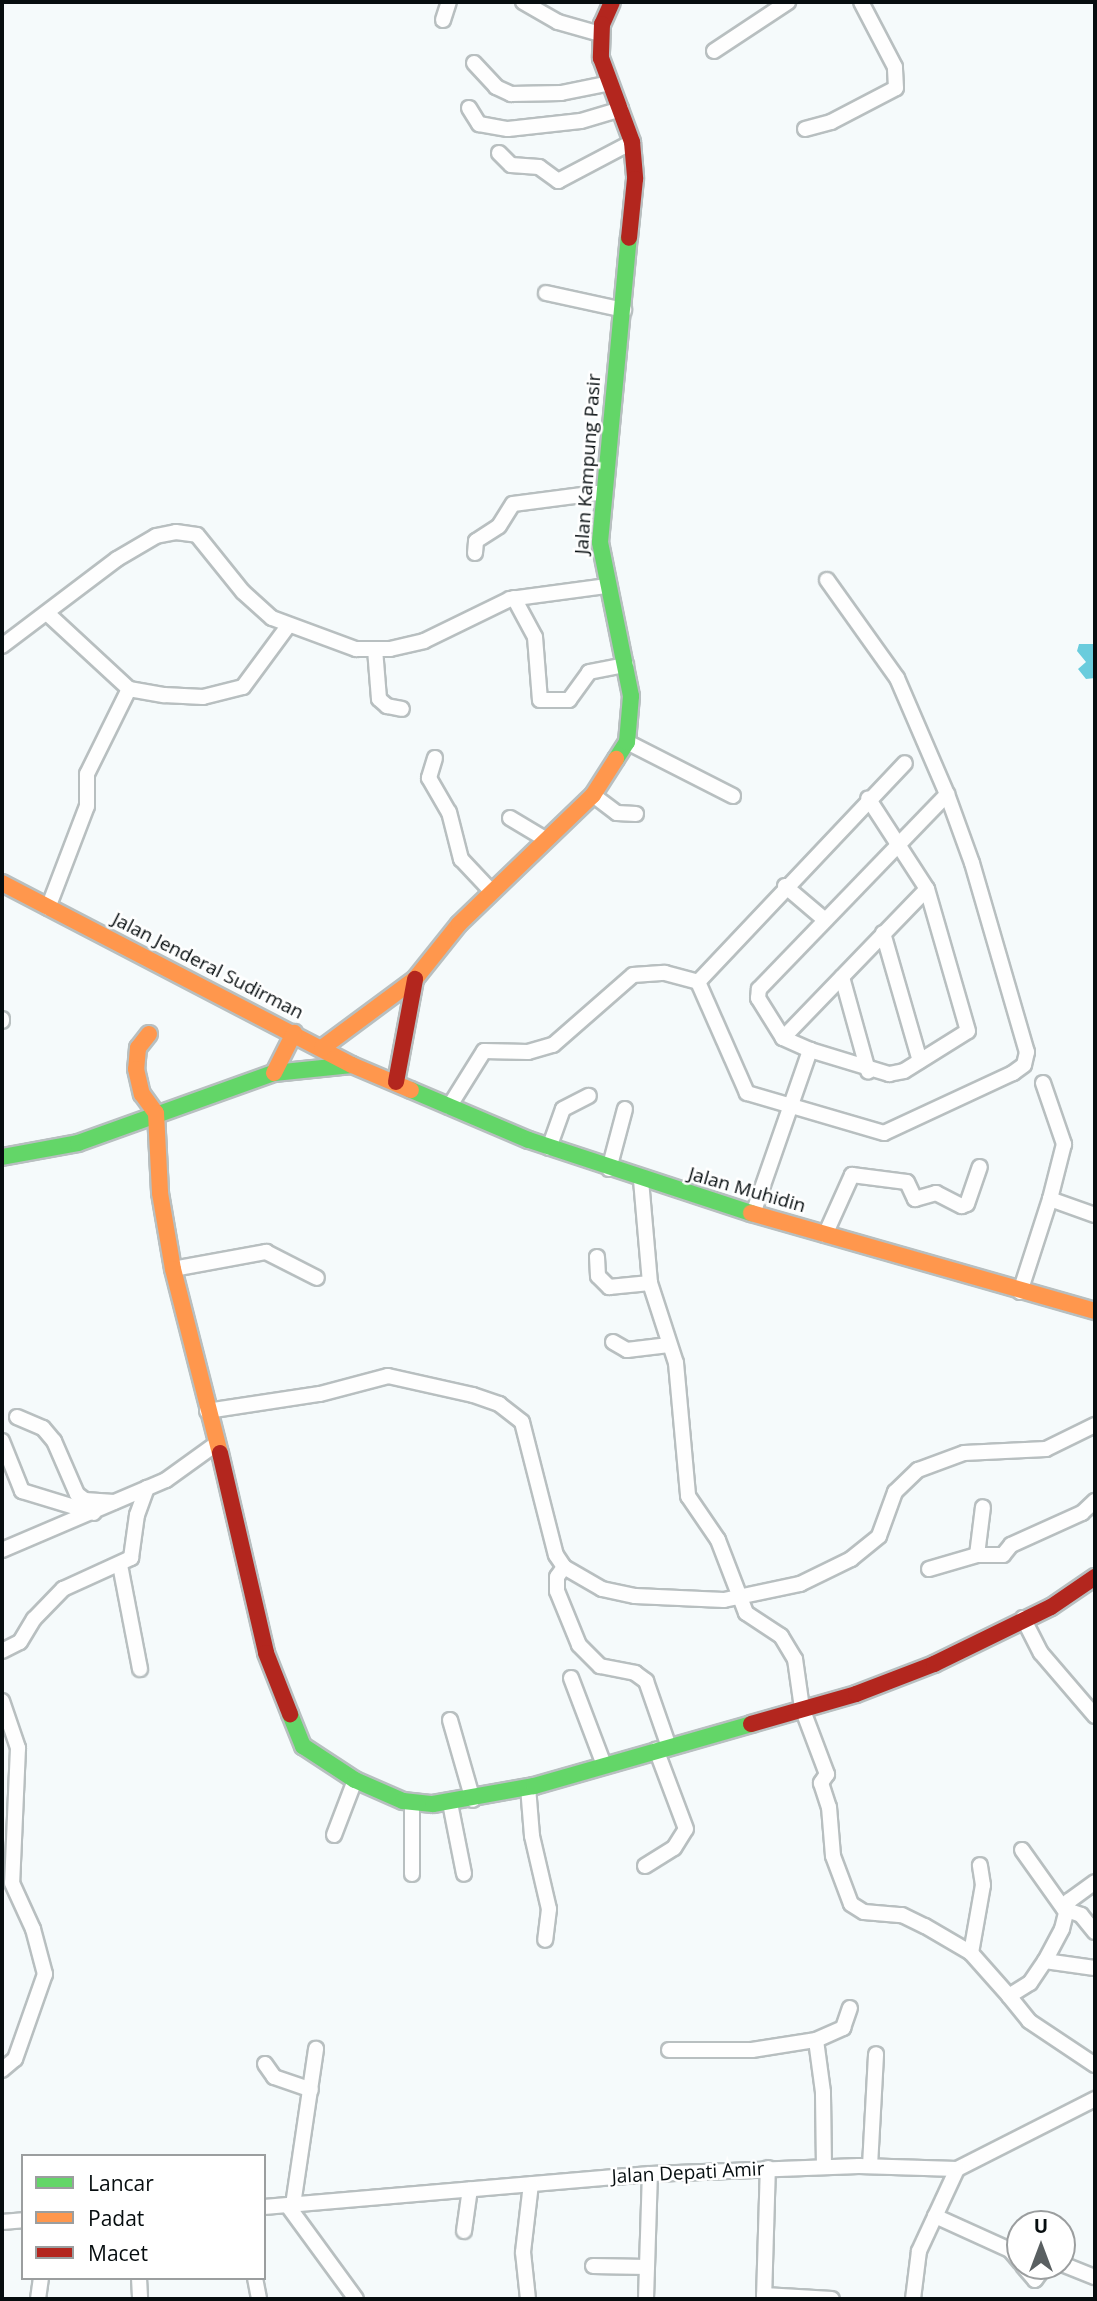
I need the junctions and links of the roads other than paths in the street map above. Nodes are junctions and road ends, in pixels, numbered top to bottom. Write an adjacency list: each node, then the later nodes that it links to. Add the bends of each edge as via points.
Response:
1 (449, 2): 6 (street)
2 (523, 2): 7 (street, via 558,22)
3 (612, 2): 7 (main road, Jalan Kampung Pasir)
4 (788, 2): 8 (street)
5 (861, 2): 13 (street, via 895,67 896,88 831,122)
6 (443, 20)
7 (600, 34): 10 (main road, Jalan Kampung Pasir, via 601,58)
8 (714, 51)
9 (474, 63): 10 (street, via 496,87 511,93 561,93)
10 (610, 83): 12 (main road, Jalan Kampung Pasir)
11 (469, 108): 12 (street, via 479,124 508,129 581,121)
12 (621, 109): 14 (main road, Jalan Kampung Pasir)
13 (805, 129)
14 (632, 142): 15 (street, via 558,181 539,167 511,165); 17 (main road, Jalan Kampung Pasir, via 635,199)
15 (499, 153)
16 (546, 293): 17 (street)
17 (624, 310): 18 (main road, Jalan Kampung Pasir)
18 (605, 492): 19 (street, via 513,504 499,526 476,541); 21 (main road, Jalan Kampung Pasir, via 600,542)
19 (475, 553)
20 (827, 580): 33 (street, via 894,671)
21 (606, 586): 22 (street); 27 (main road, Jalan Kampung Pasir)
22 (514, 598): 26 (street, via 424,641); 27 (street, via 535,637 540,700 569,700 589,672)
23 (48, 614): 24 (street, via 127,552 156,536 183,531 197,536 243,592); 25 (street); 28 (street)
24 (288, 626): 26 (street, via 356,649); 28 (street, via 243,687 202,696)
25 (2, 646)
26 (374, 649): 29 (street, via 379,699)
27 (626, 665): 30 (main road, Jalan Kampung Pasir, via 631,696)
28 (129, 689): 45 (street, via 88,774 88,806)
29 (402, 709)
30 (627, 742): 34 (main road, Jalan Kampung Pasir); 35 (street)
31 (435, 758): 44 (street, via 429,778 449,812 461,859)
32 (905, 763): 36 (street)
33 (947, 793): 40 (street); 64 (street, via 1018,1012 1027,1052 1024,1065 891,1133)
34 (593, 794): 37 (street, via 617,813); 39 (main road, Jalan Kampung Pasir)
35 (733, 796)
36 (868, 798): 40 (street); 42 (street)
37 (636, 814)
38 (510, 818): 39 (street)
39 (543, 838): 44 (main road, Jalan Kampung Pasir)
40 (898, 844): 43 (street); 46 (street)
41 (2, 883): 45 (main road, Jalan Jenderal Sudirman)
42 (785, 886): 46 (street); 50 (street)
43 (927, 889): 47 (street); 56 (street, via 968,1027 963,1038)
44 (491, 891): 49 (main road, Jalan Kampung Pasir)
45 (48, 908): 51 (main road, Jalan Jenderal Sudirman)
46 (825, 920): 53 (street, via 759,989 758,998)
47 (884, 933): 48 (street); 56 (street)
48 (842, 977): 53 (street); 58 (street)
49 (415, 979): 54 (main road, Jalan Kampung Pasir); 60 (main road)
50 (698, 982): 63 (street, via 665,973 633,975 553,1045 528,1052 484,1051); 64 (street, via 745,1092)
51 (294, 1033): 54 (main road, Jalan Jenderal Sudirman); 59 (main road)
52 (149, 1034): 66 (main road, via 138,1048 136,1069 142,1094)
53 (783, 1038): 55 (street)
54 (323, 1048): 57 (main road, Jalan Jenderal Sudirman)
55 (810, 1050): 58 (street); 64 (street)
56 (920, 1062): 58 (street, via 889,1074)
57 (352, 1065): 59 (main road); 60 (main road, Jalan Jenderal Sudirman)
58 (868, 1071)
59 (274, 1073): 66 (main road)
60 (397, 1082): 63 (main road, Jalan Muhidin)
61 (1043, 1083): 72 (street, via 1064,1144)
62 (589, 1096): 67 (street, via 564,1109)
63 (449, 1107): 67 (main road, Jalan Muhidin)
64 (790, 1107): 73 (street)
65 (625, 1109): 70 (street)
66 (156, 1113): 68 (main road, via 78,1143); 77 (main road, via 160,1193)
67 (549, 1148): 70 (main road, Jalan Muhidin)
68 (2, 1157)
69 (980, 1167): 75 (street, via 962,1206 936,1193 915,1199 907,1182 852,1175)
70 (609, 1169): 71 (main road, Jalan Muhidin)
71 (641, 1180): 73 (main road, Jalan Muhidin); 79 (street)
72 (1050, 1199): 74 (street); 80 (street)
73 (753, 1214): 75 (main road, Jalan Muhidin)
74 (1095, 1214)
75 (825, 1235): 80 (main road, Jalan Muhidin)
76 (597, 1257): 79 (street, via 598,1276 609,1287)
77 (173, 1269): 78 (street, via 265,1252); 84 (main road)
78 (317, 1278)
79 (650, 1283): 83 (street)
80 (1020, 1292): 81 (main road, Jalan Muhidin)
81 (1095, 1311)
82 (613, 1342): 83 (street, via 627,1350)
83 (668, 1345): 102 (street, via 676,1363 688,1496 707,1518)
84 (205, 1404): 88 (main road); 99 (street, via 320,1394 388,1376 499,1404 522,1422 526,1431 556,1555)
85 (17, 1417): 92 (street, via 43,1428 54,1441 78,1494 85,1500)
86 (1095, 1426): 102 (street, via 1046,1449 964,1453 918,1470 895,1492 879,1536 850,1559 800,1584)
87 (2, 1441): 89 (street)
88 (216, 1444): 90 (street); 113 (main road, via 266,1653 295,1733 303,1746)
89 (5, 1464): 94 (street, via 29,1494)
90 (147, 1488): 92 (street); 98 (street, via 137,1515 132,1555)
91 (1095, 1501): 95 (street)
92 (116, 1502): 94 (street)
93 (982, 1507): 97 (street)
94 (94, 1513): 96 (street)
95 (1089, 1516): 97 (street, via 1011,1545 1003,1555)
96 (2, 1550)
97 (977, 1555): 100 (street)
98 (120, 1565): 104 (street, via 63,1589 34,1619 20,1642); 105 (street)
99 (564, 1567): 102 (street, via 602,1588 635,1596); 111 (street, via 556,1577 556,1591 579,1646 600,1666 635,1673 646,1681)
100 (929, 1569)
101 (1095, 1577): 103 (main road)
102 (736, 1591): 108 (street, via 746,1613 781,1636 789,1648 795,1659)
103 (1023, 1618): 108 (main road, via 933,1664); 109 (street, via 1041,1653)
104 (2, 1651)
105 (141, 1668)
106 (570, 1678): 112 (street)
107 (2, 1701): 139 (street, via 18,1748 12,1883 33,1929 45,1974 15,2059)
108 (802, 1708): 111 (main road); 128 (street, via 826,1769 821,1783 829,1807 834,1856 850,1904 864,1912 902,1915)
109 (1095, 1716)
110 (450, 1720): 115 (street)
111 (662, 1746): 112 (main road); 121 (street, via 686,1829 674,1848)
112 (604, 1765): 114 (main road)
113 (355, 1780): 116 (main road); 118 (street)
114 (528, 1787): 115 (main road); 127 (street, via 532,1836 549,1909)
115 (473, 1800): 117 (main road)
116 (412, 1802): 117 (main road); 122 (street)
117 (450, 1803): 123 (street)
118 (334, 1835)
119 (1022, 1850): 125 (street)
120 (980, 1865): 128 (street, via 982,1885)
121 (645, 1866)
122 (412, 1874)
123 (464, 1874)
124 (1095, 1882): 125 (street)
125 (1064, 1909): 126 (street, via 1080,1915); 129 (street, via 1062,1929)
126 (1095, 1932)
127 (545, 1940)
128 (971, 1953): 131 (street)
129 (1045, 1961): 130 (street); 131 (street, via 1030,1983)
130 (1095, 1968)
131 (1009, 1996): 138 (street, via 1029,2021)
132 (850, 2008): 133 (street, via 844,2028)
133 (816, 2040): 135 (street, via 752,2050); 143 (street, via 823,2092)
134 (316, 2049): 140 (street)
135 (669, 2050)
136 (876, 2054): 142 (street)
137 (265, 2064): 140 (street, via 274,2077)
138 (1095, 2064)
139 (2, 2070)
140 (311, 2090): 149 (street)
141 (1095, 2099): 145 (street, Jalan Depati Amir)
142 (870, 2166): 143 (street, Jalan Depati Amir); 145 (street, Jalan Depati Amir)
143 (824, 2167): 144 (street, Jalan Depati Amir)
144 (768, 2168): 146 (street, Jalan Depati Amir); 163 (street)
145 (957, 2169): 151 (street)
146 (650, 2174): 147 (street, Jalan Depati Amir); 157 (street)
147 (531, 2184): 148 (street, Jalan Depati Amir); 168 (street, via 523,2252)
148 (470, 2189): 149 (street, Jalan Depati Amir); 154 (street)
149 (290, 2206): 150 (street, Jalan Depati Amir); 167 (street)
150 (266, 2207)
151 (935, 2216): 155 (street); 171 (street, via 919,2251)
152 (21, 2220): 153 (street)
153 (2, 2222)
154 (464, 2231)
155 (1006, 2247)
156 (593, 2266): 157 (street)
157 (648, 2267): 169 (street)
158 (1076, 2270): 159 (street)
159 (1095, 2277)
160 (41, 2280): 164 (street)
161 (139, 2280): 165 (street)
162 (255, 2280): 166 (street)
163 (764, 2297): 170 (street)
164 (38, 2299)
165 (140, 2299)
166 (259, 2299)
167 (356, 2299)
168 (528, 2299)
169 (646, 2299)
170 (832, 2299)
171 (913, 2299)

